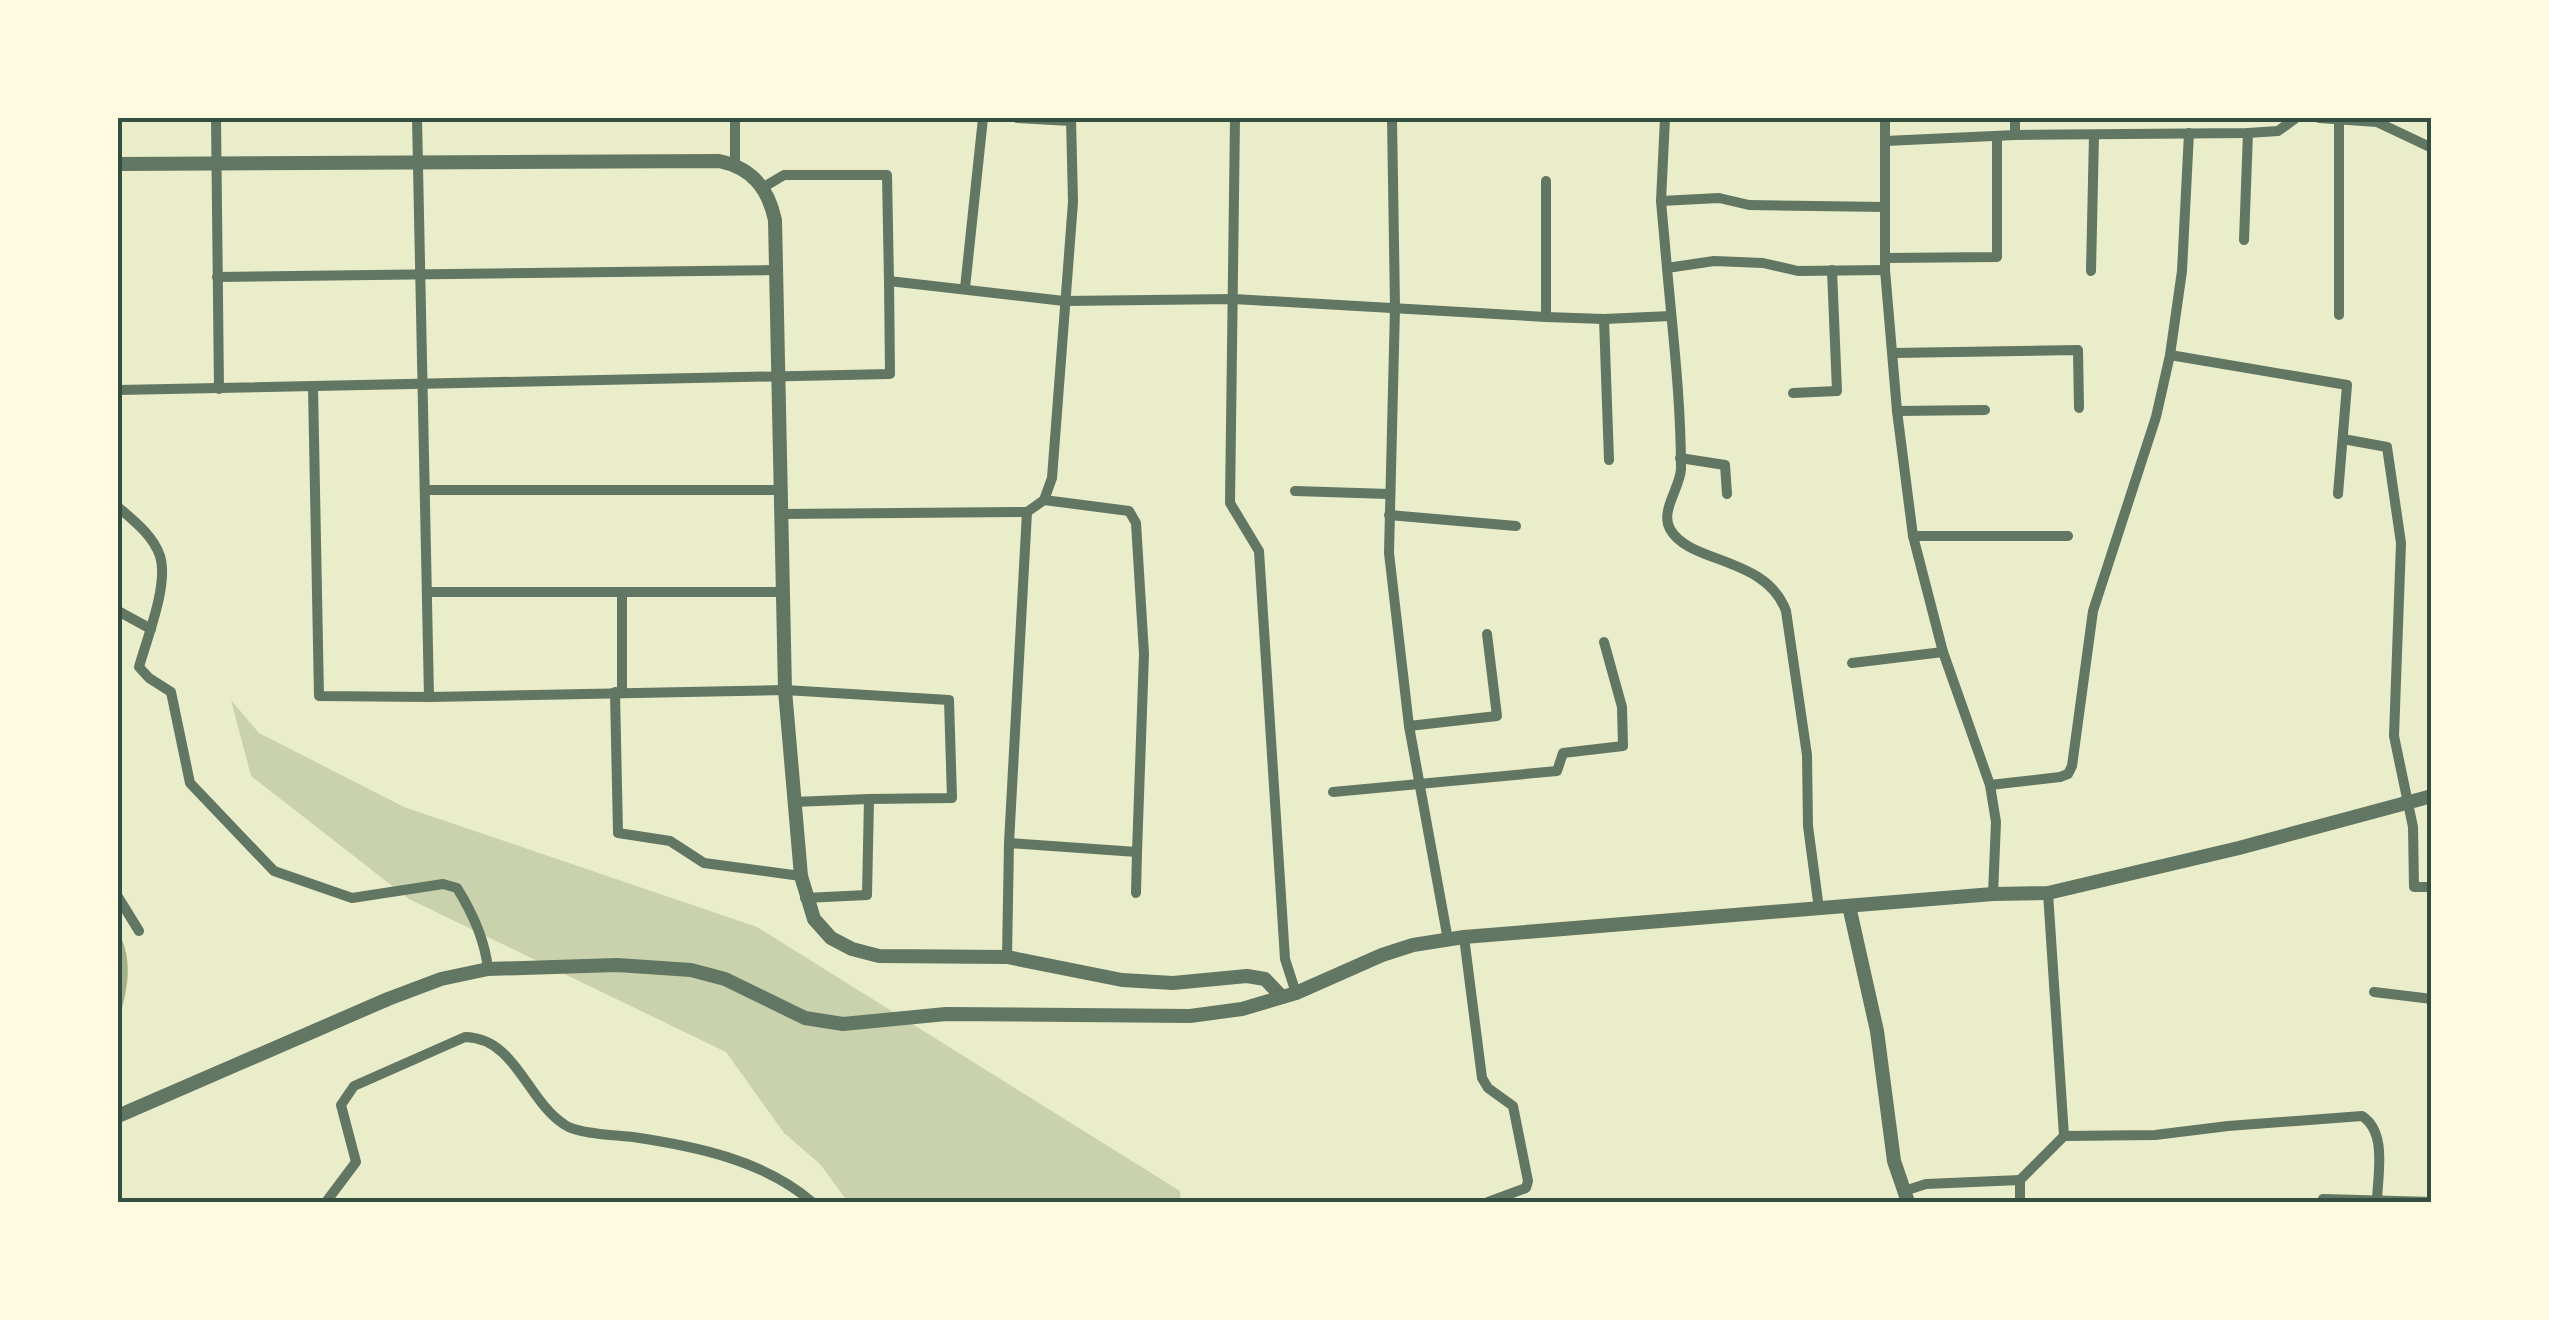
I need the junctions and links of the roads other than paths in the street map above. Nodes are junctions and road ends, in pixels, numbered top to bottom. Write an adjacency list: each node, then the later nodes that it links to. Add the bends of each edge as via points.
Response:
1 (216, 118): 24 (street)
2 (417, 118): 22 (street)
3 (735, 118): 25 (street)
4 (983, 118): 39 (street)
5 (1018, 118): 13 (street)
6 (1235, 118): 40 (street)
7 (1392, 118): 42 (street)
8 (1665, 118): 28 (street)
9 (1886, 118): 20 (street)
10 (2015, 118): 17 (street)
11 (2296, 118): 16 (street, via 2278,131)
12 (2319, 118): 14 (street)
13 (1071, 119): 41 (street, via 1073,202)
14 (2339, 119): 21 (street, via 2378,122); 43 (street)
15 (2189, 133): 16 (street); 18 (street); 48 (street)
16 (2248, 133): 30 (street)
17 (2015, 135): 18 (street); 19 (street)
18 (2094, 135): 35 (street)
19 (1996, 136): 20 (street); 31 (street, via 1997,257)
20 (1885, 142): 29 (street)
21 (2432, 148)
22 (419, 161): 24 (street); 25 (street); 36 (street)
23 (118, 164): 24 (street)
24 (217, 164): 37 (street)
25 (735, 164): 27 (street)
26 (1546, 181): 45 (street)
27 (764, 187): 33 (street, via 775,220); 38 (street, via 784,175 887,175)
28 (1661, 201): 29 (street); 32 (street)
29 (1885, 207): 31 (street)
30 (2244, 240)
31 (1885, 264): 34 (street); 47 (street)
32 (1666, 268): 34 (street, via 1714,262); 44 (street)
33 (778, 270): 36 (street); 49 (street)
34 (1832, 270): 54 (street, via 1837,390)
35 (2091, 271)
36 (420, 274): 37 (street); 50 (street)
37 (218, 277): 52 (street)
38 (889, 281): 39 (street); 49 (street, via 890,374)
39 (965, 288): 41 (street)
40 (1234, 299): 41 (street); 42 (street); 112 (street, via 1230,503 1260,551)
41 (1064, 301): 67 (street, via 1052,478)
42 (1395, 306): 45 (street); 64 (street)
43 (2339, 314)
44 (1672, 316): 46 (street); 59 (street)
45 (1546, 317): 46 (street)
46 (1604, 319): 60 (street)
47 (1894, 353): 55 (street, via 2078,350); 56 (street)
48 (2170, 354): 58 (street, via 2348,385); 89 (street, via 2093,611 2072,766 2060,777)
49 (779, 377): 50 (street); 62 (street)
50 (423, 384): 51 (street); 61 (street)
51 (313, 387): 52 (street); 86 (street, via 320,696)
52 (218, 389): 53 (street)
53 (118, 390)
54 (1794, 393)
55 (2079, 408)
56 (1896, 410): 57 (street); 73 (street)
57 (1985, 410)
58 (2343, 439): 66 (street); 94 (street, via 2386,447 2401,543 2394,736)
59 (1680, 458): 65 (street, via 1725,465); 105 (street, via 1681,476 1666,518 1670,530 1768,583 1786,611 1807,754)
60 (1609, 460)
61 (426, 490): 62 (street); 75 (street)
62 (780, 490): 70 (street)
63 (1295, 492): 64 (street)
64 (1389, 494): 71 (street)
65 (1727, 494)
66 (2338, 494)
67 (1044, 500): 69 (street); 96 (street, via 1129,511 1136,522 1144,654)
68 (118, 507): 79 (street, via 160,556)
69 (1026, 512): 70 (street); 95 (street)
70 (781, 514): 77 (street)
71 (1389, 515): 72 (street); 87 (street)
72 (1516, 526)
73 (1913, 536): 74 (street); 82 (street)
74 (2068, 536)
75 (428, 592): 76 (street); 86 (street)
76 (622, 592): 77 (street); 85 (street)
77 (782, 592): 84 (street)
78 (118, 611): 79 (street)
79 (151, 629): 110 (street, via 139,667 171,692 190,783 274,871 352,898 443,884 458,888)
80 (1487, 634): 87 (street, via 1497,716)
81 (1604, 642): 88 (street, via 1622,707 1623,746 1563,753 1556,771)
82 (1943, 652): 83 (street); 89 (street)
83 (1852, 663)
84 (784, 690): 85 (street); 92 (street, via 949,700 952,798); 93 (street)
85 (619, 692): 86 (street); 97 (street, via 618,833 670,841 704,864)
86 (428, 697)
87 (1409, 726): 88 (street)
88 (1418, 784): 90 (street); 108 (street)
89 (1990, 785): 101 (street)
90 (1333, 792)
91 (2432, 796): 94 (street)
92 (869, 799): 93 (street); 103 (street, via 867,896)
93 (793, 802): 97 (street)
94 (2408, 803): 98 (street, via 2414,887); 100 (street)
95 (1009, 843): 96 (street); 109 (street)
96 (1137, 852): 99 (street)
97 (802, 876): 103 (street)
98 (2432, 887)
99 (1136, 893)
100 (2048, 893): 101 (street); 115 (street)
101 (1994, 894): 104 (street)
102 (118, 896): 106 (street)
103 (806, 898): 109 (street, via 814,919 852,950)
104 (1850, 906): 105 (street); 117 (street, via 1878,1031 1894,1162)
105 (1819, 909): 107 (street)
106 (139, 930)
107 (1464, 937): 108 (street); 122 (street, via 1482,1078 1513,1106 1528,1181 1526,1188)
108 (1448, 940): 112 (street, via 1382,955)
109 (1007, 957): 112 (street, via 1122,980 1248,976)
110 (488, 969): 112 (street, via 690,970 725,979 805,1018 843,1024 946,1014 1190,1016); 114 (street, via 388,999)
111 (2374, 992): 113 (street)
112 (1289, 995)
113 (2432, 999)
114 (118, 1116)
115 (2064, 1136): 116 (street); 119 (street, via 2156,1135 2362,1116 2378,1135)
116 (2020, 1180): 117 (street, via 1926,1184); 123 (street)
117 (1906, 1197)
118 (2323, 1199): 119 (street)
119 (2378, 1200): 124 (street)
120 (326, 1202): 121 (street, via 356,1162 341,1105 354,1086 465,1037 497,1045 567,1128 714,1153)
121 (812, 1202)
122 (1488, 1202)
123 (2020, 1202)
124 (2432, 1202)

